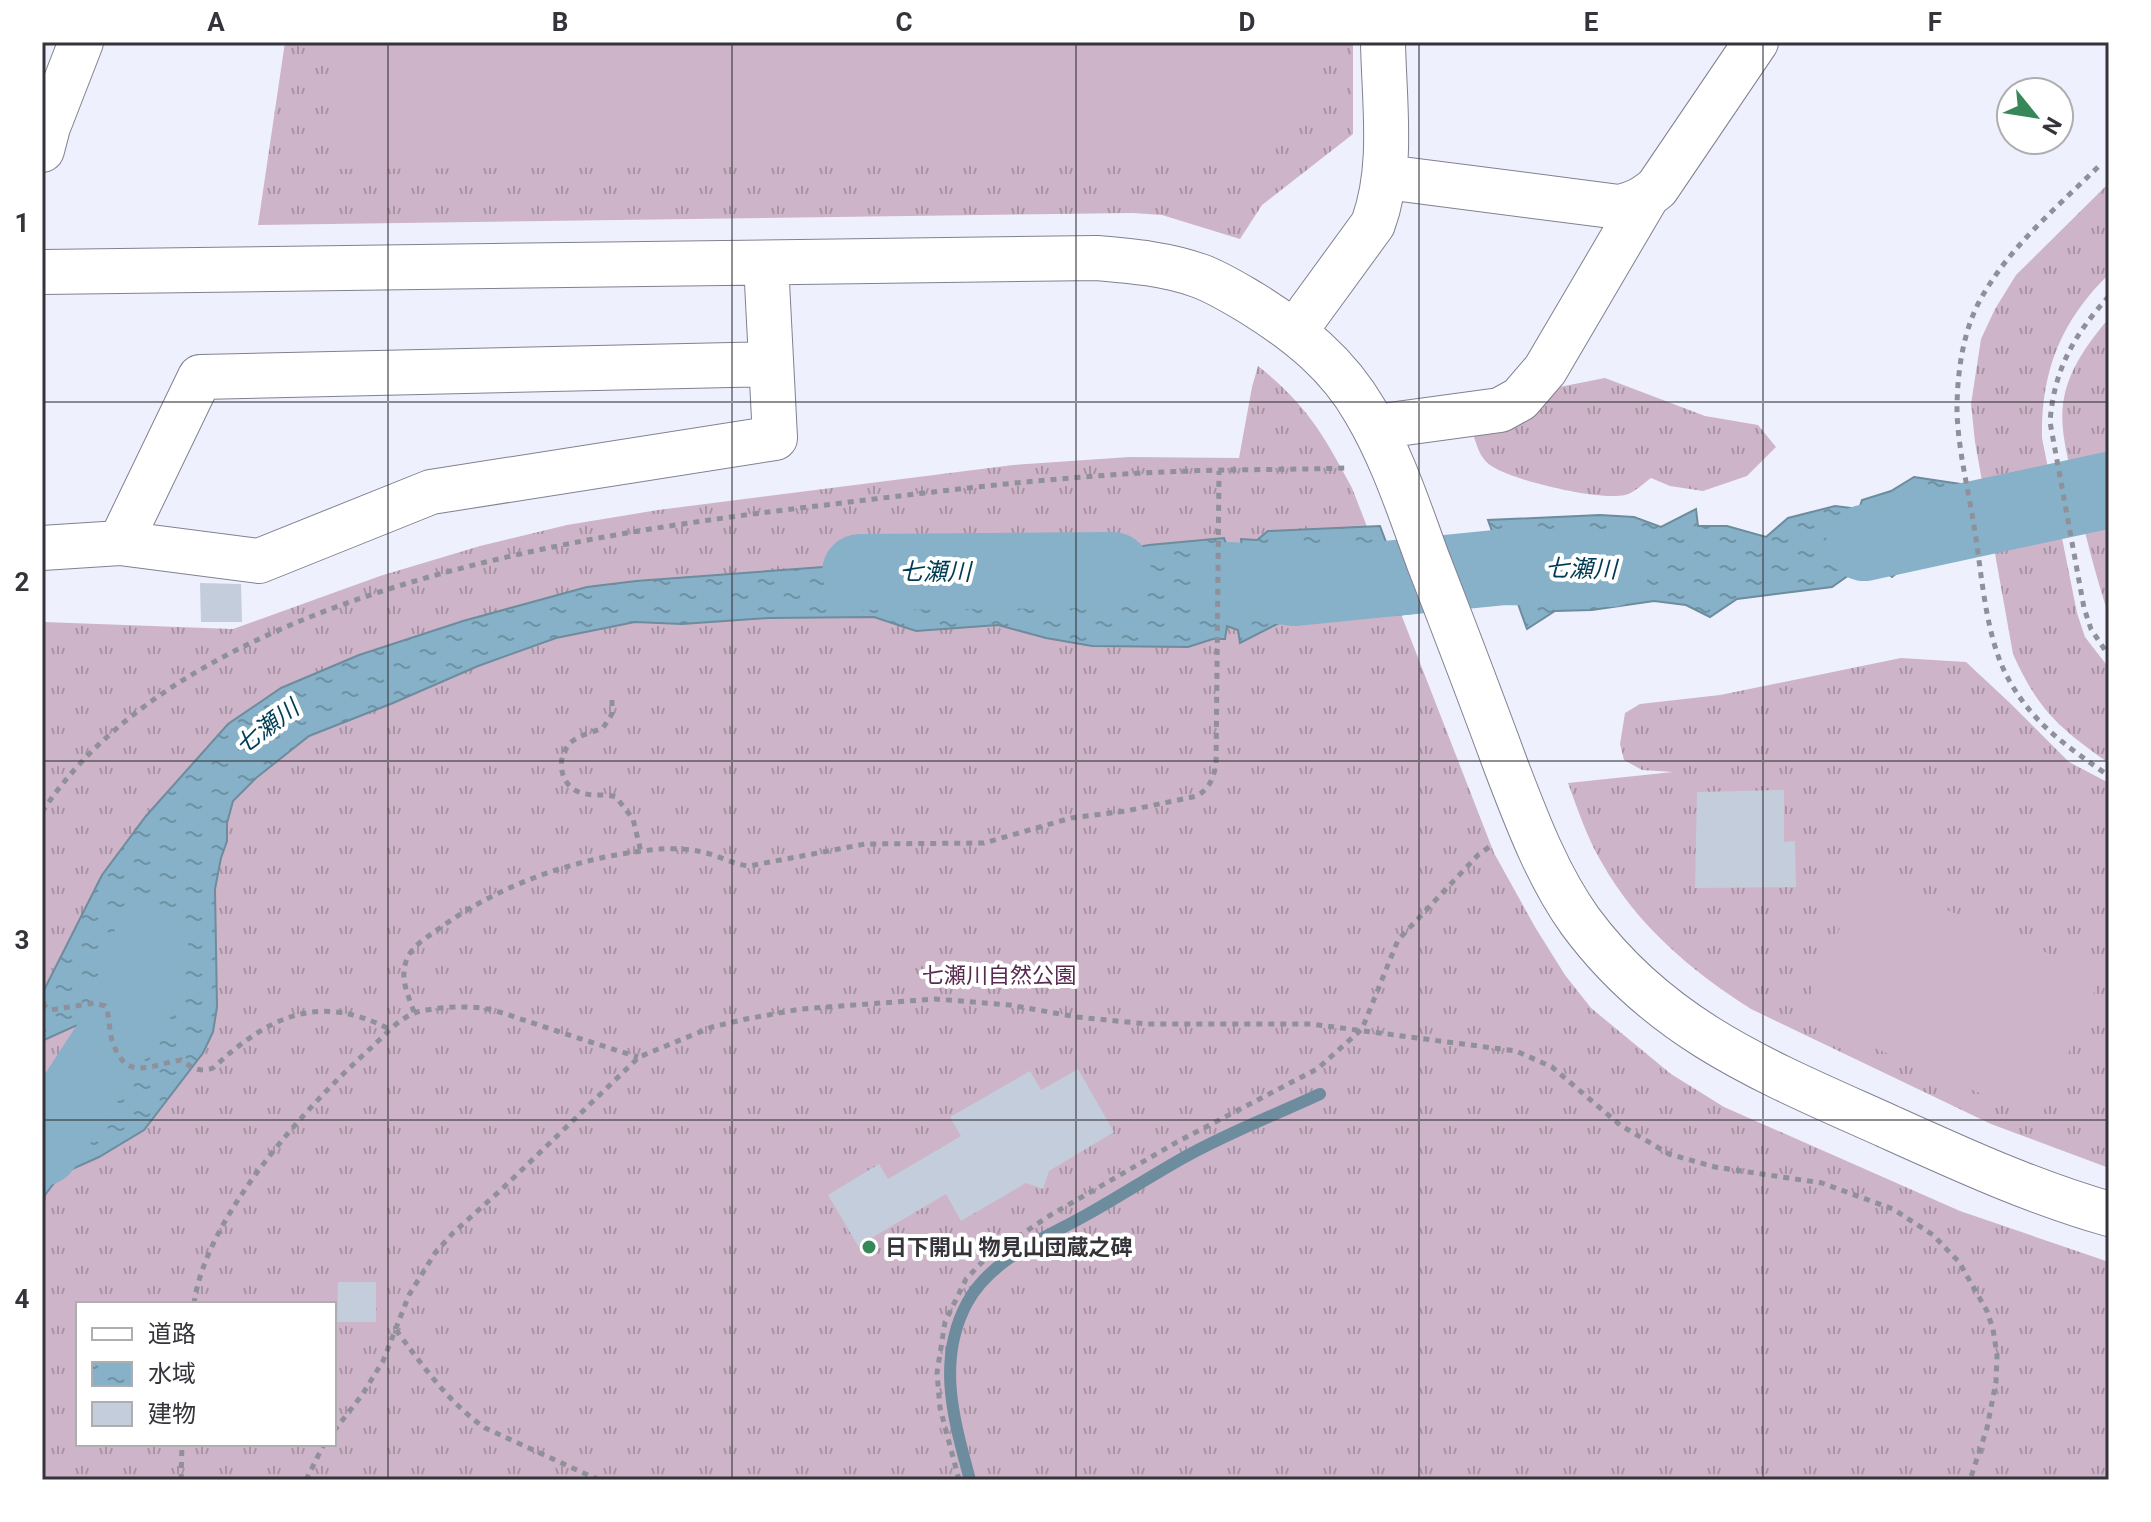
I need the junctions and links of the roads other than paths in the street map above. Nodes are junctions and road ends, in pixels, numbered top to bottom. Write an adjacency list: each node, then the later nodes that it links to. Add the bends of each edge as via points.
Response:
1 (81, 42): 4 (street)
2 (1383, 42): 5 (street)
3 (1756, 42): 6 (street)
4 (42, 150)
5 (1386, 177): 6 (street, via 1619,207); 9 (street, via 1373,224)
6 (1646, 198): 11 (street, via 1545,370 1520,399 1500,410)
7 (766, 263): 8 (street); 9 (street, via 1067,258 1146,263 1222,286); 10 (street)
8 (42, 272)
9 (1295, 331): 11 (street, via 1339,375)
10 (771, 364): 12 (street, via 775,438 431,492 259,561); 12 (street, via 200,377)
11 (1375, 427): 14 (street, via 1546,861 1579,919 1621,969 1713,1044 1760,1069 2013,1182)
12 (120, 543): 13 (street)
13 (42, 548)
14 (2109, 1214)

